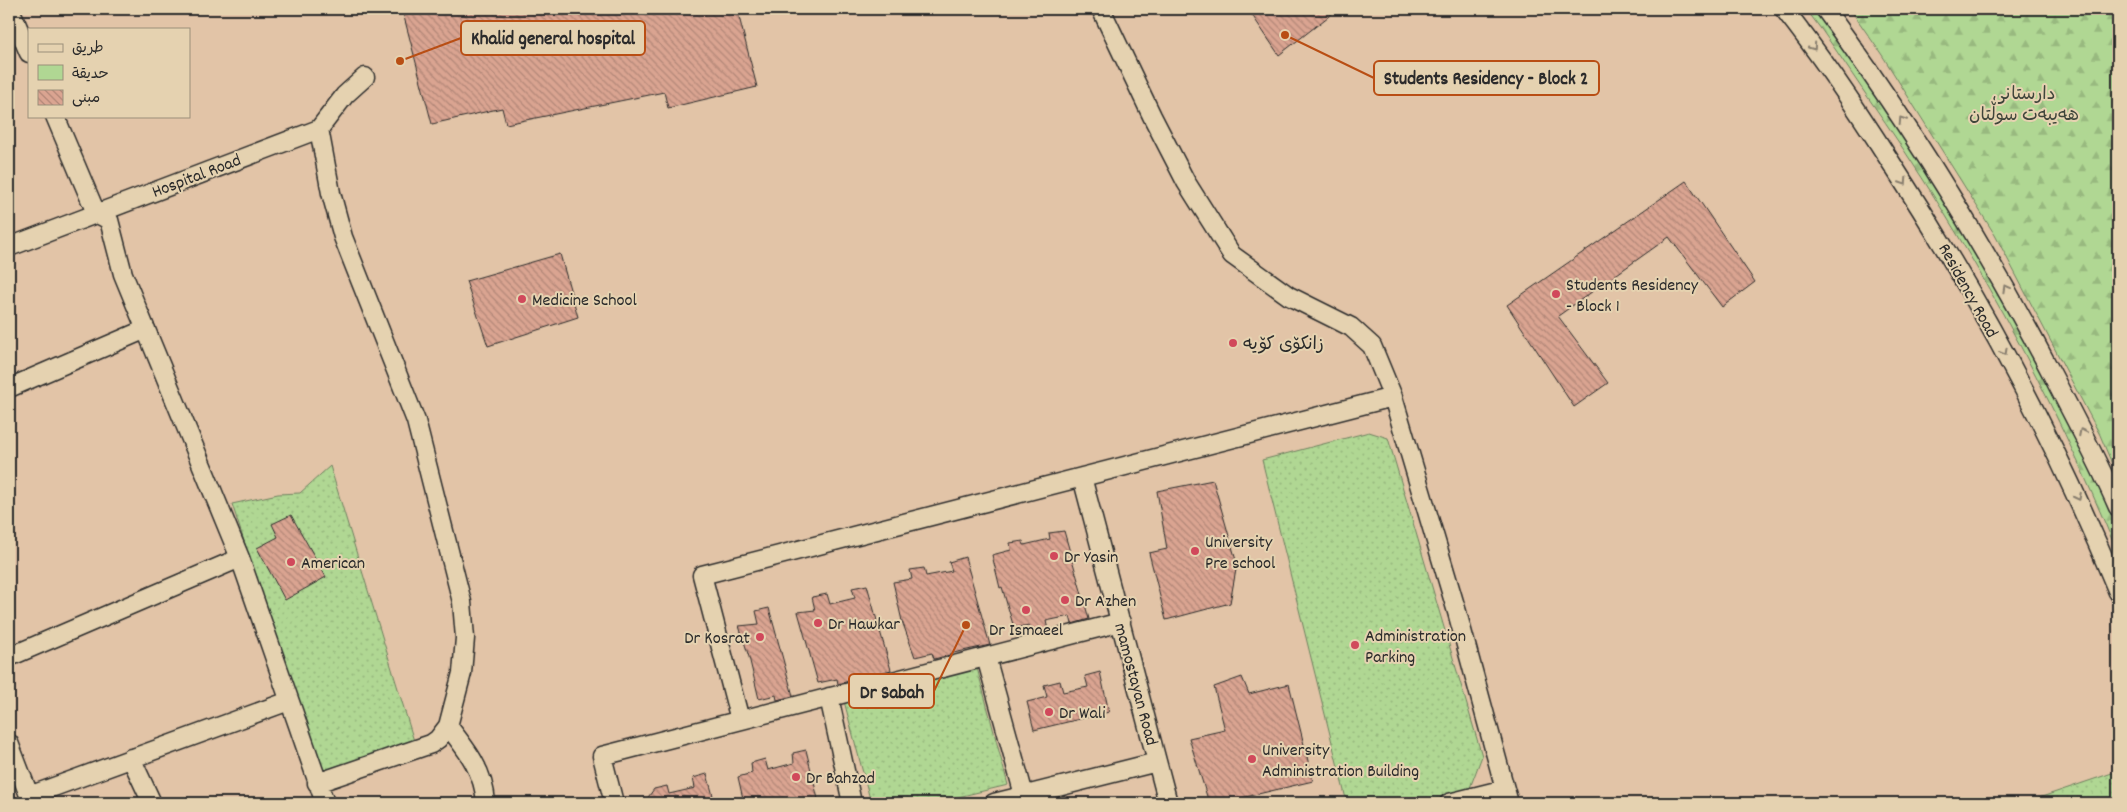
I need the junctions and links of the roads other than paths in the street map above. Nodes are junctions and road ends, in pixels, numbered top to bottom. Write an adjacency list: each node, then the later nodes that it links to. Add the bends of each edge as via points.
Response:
1 (10, 9): 5 (street)
2 (1101, 9): 13 (street, via 1186,182 1232,255 1289,296 1352,327 1372,346)
3 (1784, 9): 17 (street, Residency Road, one-way to 17, via 1855,107 1939,234 2034,408 2083,507)
4 (1825, 9): 15 (street, Residency Road, one-way to 4, via 2023,318 1947,187 1874,76)
5 (28, 51)
6 (365, 77): 8 (street, via 345,95)
7 (56, 118): 9 (street)
8 (319, 129): 9 (street, Hospital Road); 24 (street, via 343,237 416,421 462,602 464,655)
9 (96, 213): 10 (street, Hospital Road); 11 (street, via 109,220 117,256)
10 (9, 247)
11 (146, 329): 12 (street); 16 (street)
12 (9, 388)
13 (1393, 397): 14 (street); 30 (street)
14 (1082, 477): 18 (street, mamostayan Road); 23 (street, via 702,575)
15 (2118, 507)
16 (240, 558): 20 (street); 22 (street)
17 (2118, 592)
18 (1121, 622): 19 (street); 27 (street, mamostayan Road)
19 (986, 657): 21 (street); 29 (street)
20 (9, 658)
21 (829, 697): 23 (street); 36 (street)
22 (289, 701): 26 (street); 28 (street)
23 (740, 720): 35 (street, via 602,756)
24 (448, 726): 28 (street, via 431,744); 34 (street, via 480,773)
25 (9, 743): 31 (street)
26 (131, 758): 31 (street); 32 (street)
27 (1158, 762): 29 (street); 38 (street, mamostayan Road)
28 (318, 783): 33 (street)
29 (1024, 796): 37 (street)
30 (1507, 796): 39 (street)
31 (30, 800)
32 (152, 803)
33 (325, 803)
34 (486, 803)
35 (614, 803)
36 (852, 803)
37 (994, 803)
38 (1168, 803)
39 (1449, 803)

